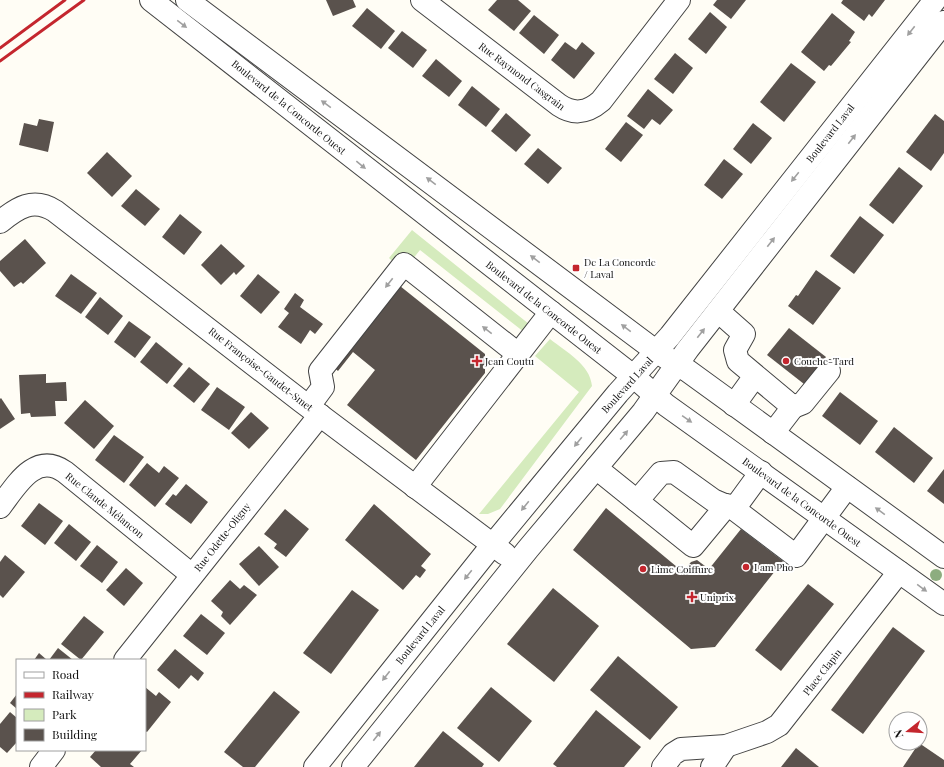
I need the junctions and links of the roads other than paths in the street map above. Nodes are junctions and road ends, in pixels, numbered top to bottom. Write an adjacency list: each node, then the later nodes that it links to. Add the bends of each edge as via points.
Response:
1 (151, 0): 9 (street, Boulevard de la Concorde Ouest, one-way to 9)
2 (187, 0): 10 (street, one-way to 2)
3 (422, 0): 4 (street, Rue Raymond Casgrain, via 559,105 576,112 587,110 600,101)
4 (679, 0)
5 (935, 0): 10 (street, Boulevard Laval, one-way to 10)
6 (944, 22): 8 (street, Boulevard Laval, one-way to 6)
7 (0, 222): 19 (street, Rue Françoise-Gaudet-Smet, via 24,206 34,204 50,208)
8 (718, 311): 12 (street, Boulevard Laval, one-way to 8); 15 (street, via 744,334 736,346 735,354 738,361)
9 (551, 312): 11 (street); 14 (street, Boulevard de la Concorde Ouest)
10 (657, 352): 12 (street); 14 (street, Boulevard Laval)
11 (518, 354): 19 (street, Rue Odette-Oligny, one-way to 19, via 404,264 320,371 323,387); 23 (street)
12 (678, 364): 16 (street, Boulevard Laval); 17 (street)
13 (829, 371): 18 (street, via 803,403)
14 (633, 376): 16 (street, Boulevard de la Concorde Ouest); 29 (street, Boulevard Laval, one-way to 29)
15 (755, 376): 17 (street); 18 (street)
16 (655, 396): 21 (street, Boulevard Laval, one-way to 16); 22 (street, Boulevard de la Concorde Ouest, one-way to 22)
17 (734, 405): 20 (street)
18 (793, 407): 20 (street)
19 (314, 410): 23 (street, Rue Françoise-Gaudet-Smet); 33 (street, Rue Odette-Oligny)
20 (773, 433): 24 (street)
21 (596, 468): 25 (street); 31 (street, Boulevard Laval)
22 (761, 472): 27 (street); 28 (street, Boulevard de la Concorde Ouest)
23 (415, 487): 29 (street, Rue Françoise-Gaudet-Smet)
24 (847, 487): 28 (street); 30 (street, one-way to 24)
25 (637, 501): 27 (street, via 661,473 668,471 680,475 713,500); 27 (street, via 693,546)
26 (0, 506): 33 (street, Rue Claude Mélancon, via 31,470 46,466 56,467)
27 (730, 507): 28 (street, via 796,556)
28 (826, 519): 32 (street, Boulevard de la Concorde Ouest)
29 (493, 545): 31 (street, Rue Françoise-Gaudet-Smet); 39 (street, Boulevard Laval, one-way to 39)
30 (944, 557)
31 (517, 562): 40 (street, Boulevard Laval, one-way to 31)
32 (899, 572): 34 (street, Boulevard de la Concorde Ouest, one-way to 34); 36 (street, Place Clapin, via 779,725 767,732)
33 (192, 575): 35 (street, Rue Odette-Oligny)
34 (944, 604)
35 (126, 659)
36 (726, 746): 41 (street, Place Clapin, via 681,749 673,754); 42 (street)
37 (53, 751): 38 (street)
38 (41, 767)
39 (315, 767)
40 (353, 767)
41 (663, 767)
42 (712, 767)

